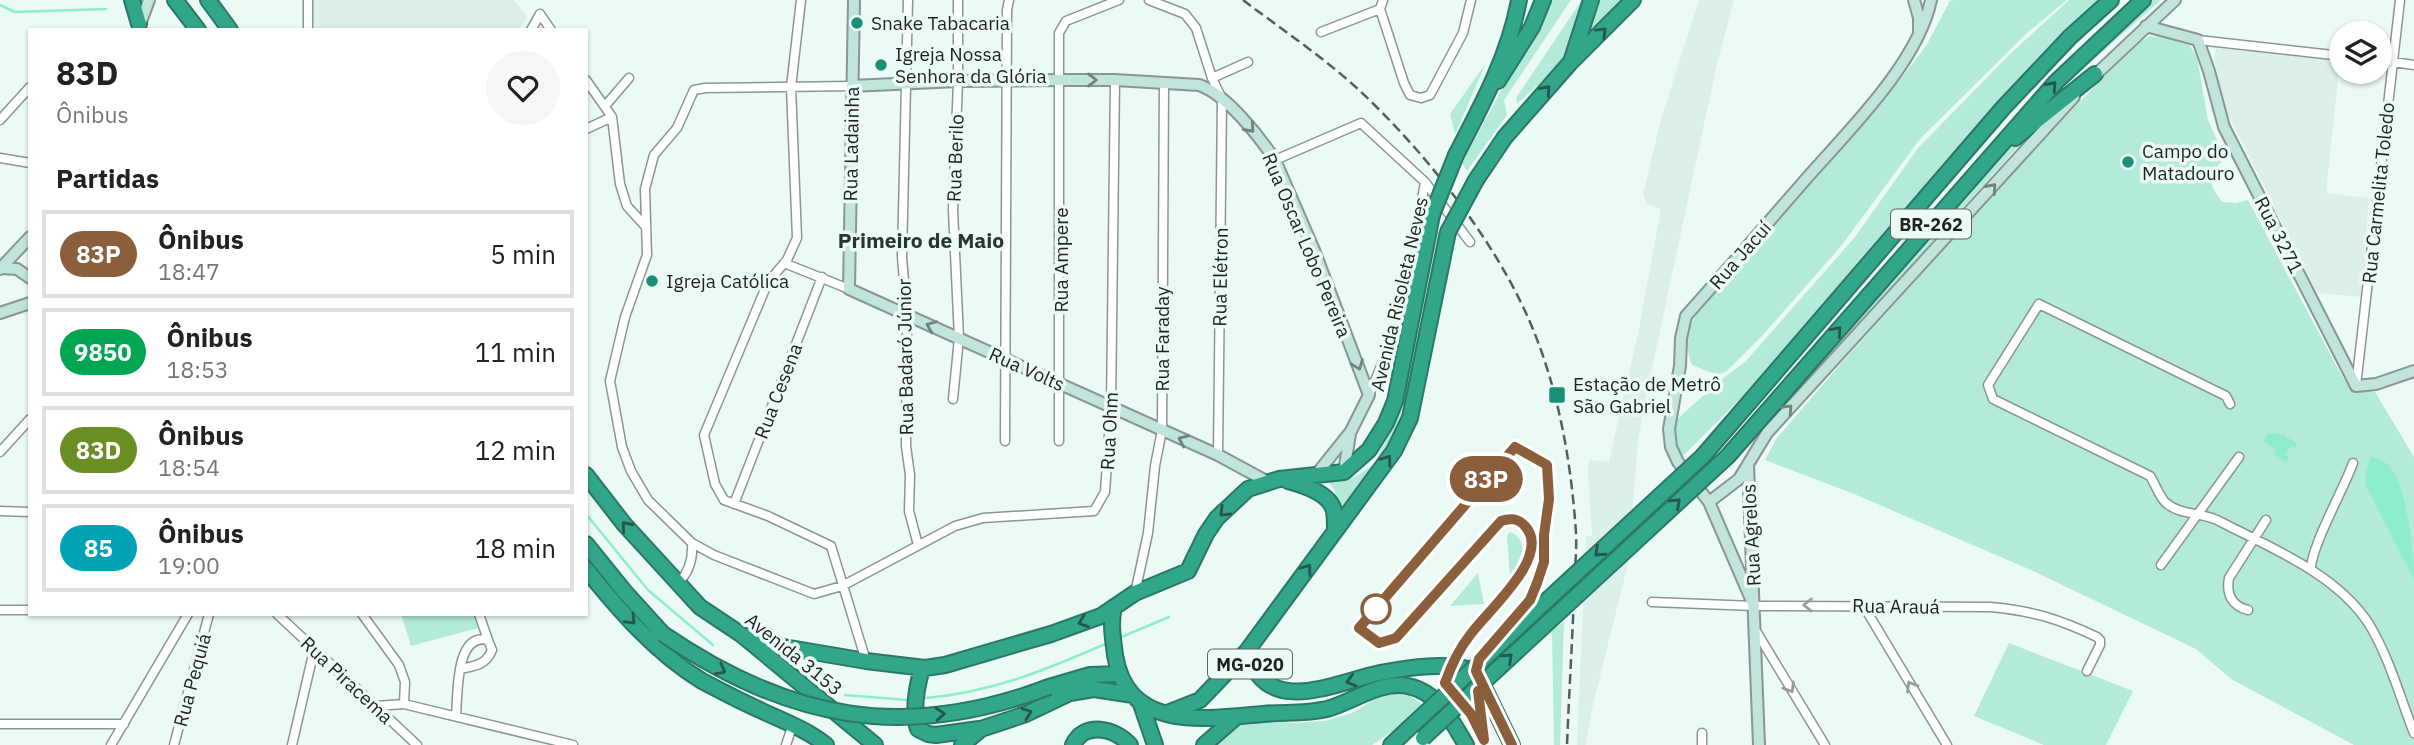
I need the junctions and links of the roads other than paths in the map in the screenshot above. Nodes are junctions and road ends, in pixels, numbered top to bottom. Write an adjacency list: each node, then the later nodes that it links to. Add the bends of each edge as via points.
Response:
1 (132, 0): 27 (highway)
2 (149, 0): 27 (street)
3 (175, 0): 28 (highway)
4 (196, 0): 29 (highway)
5 (208, 0): 30 (highway)
6 (307, 0): 31 (street)
7 (801, 0): 54 (street)
8 (854, 0): 53 (street, Rua Ladainha)
9 (908, 0): 52 (street, Rua Badaró Júnior)
10 (958, 0): 48 (street, Rua Berilo)
11 (1009, 0): 45 (street)
12 (1119, 0): 46 (street, Rua Ampere, via 1066,22 1059,33)
13 (1149, 0): 44 (street, Rua Oscar Lobo Pereira, via 1185,14 1196,28)
14 (1471, 0): 25 (street, via 1463,33 1430,95 1422,98 1410,95 1404,83)
15 (1518, 0): 56 (highway, Avenida Risoleta Neves, via 1514,27)
16 (1543, 0): 56 (highway, via 1506,71)
17 (1591, 0): 40 (highway)
18 (1633, 0): 40 (highway, Avenida Risoleta Neves / MG-020, one-way to 18)
19 (1916, 0): 20 (street); 35 (street)
20 (1930, 0): 35 (street, Rua Jacuí)
21 (2111, 0): 169 (highway, BR-262, one-way to 169, bridge, via 2003,108 1703,456)
22 (2143, 0): 65 (highway, BR-262, one-way to 22, via 2056,82)
23 (2175, 0): 26 (street)
24 (2400, 0): 39 (street, Rua Carmelita Toledo)
25 (1381, 4): 34 (street)
26 (2146, 26): 36 (street); 42 (street)
27 (139, 27)
28 (196, 28)
29 (217, 28)
30 (229, 28)
31 (308, 28)
32 (532, 28): 33 (street, via 540,14)
33 (550, 28)
34 (1321, 32)
35 (1919, 37): 103 (street, Rua Jacuí, via 1851,129 1686,316 1669,429 1671,447)
36 (2198, 40): 37 (street); 84 (street, Rua 3271, via 2224,127)
37 (2329, 55)
38 (1248, 62): 44 (street)
39 (2392, 62): 41 (street)
40 (1570, 63): 109 (highway, Avenida Risoleta Neves / MG-020, one-way to 40, bridge, via 1394,451 1410,418 1448,232 1505,137)
41 (2414, 65)
42 (2095, 74): 65 (highway); 98 (street, one-way to 42, via 1767,433)
43 (629, 78): 58 (street)
44 (1212, 78): 57 (street, Rua Oscar Lobo Pereira)
45 (1007, 80): 46 (street); 48 (street); 81 (street)
46 (1061, 80): 47 (street, one-way to 47); 83 (street, Rua Ampere)
47 (1115, 80): 50 (street); 88 (street, Rua Ohm)
48 (958, 81): 52 (street); 80 (street, Rua Berilo, via 953,210)
49 (588, 82): 58 (street)
50 (1164, 82): 57 (street, via 1199,85); 90 (street, Rua Faraday)
51 (2390, 84): 84 (street, Rua Carmelita Toledo)
52 (906, 85): 53 (street); 78 (street, Rua Badaró Júnior, via 902,257)
53 (852, 86): 54 (street); 75 (street, Rua Ladainha)
54 (791, 87): 68 (street, Rua Ohm, via 694,90 677,128 654,155 645,189); 71 (street, via 797,238)
55 (28, 89): 60 (street)
56 (1488, 92): 67 (highway, Avenida Risoleta Neves, bridge)
57 (1222, 99): 63 (street, Rua Oscar Lobo Pereira, one-way to 63); 95 (street, Rua Elétron)
58 (605, 106): 59 (street)
59 (612, 117): 61 (street); 68 (street, via 620,184 627,206)
60 (0, 120)
61 (588, 128)
62 (0, 158): 64 (street)
63 (1275, 160): 66 (street, via 1362,123); 85 (street, Rua Oscar Lobo Pereira, one-way to 85)
64 (28, 163)
65 (1984, 163): 154 (highway, BR-262, one-way to 65, bridge, via 1728,456)
66 (1425, 182): 67 (street); 70 (street)
67 (1426, 213): 99 (highway, Avenida Risoleta Neves, via 1395,401 1369,450)
68 (646, 227): 111 (street, Rua Ohm, via 647,255 625,317 610,381 631,471 648,500)
69 (28, 239): 72 (street)
70 (1470, 242)
71 (784, 262): 74 (street, Rua Volts); 104 (street, via 768,282 704,435 715,484 724,500)
72 (1, 269): 73 (street, via 17,269)
73 (28, 277)
74 (822, 277): 75 (street, Rua Volts); 104 (street, Rua Cesena)
75 (849, 289): 78 (street, Rua Volts)
76 (28, 304): 77 (street)
77 (0, 313)
78 (907, 316): 80 (street, Rua Volts, one-way to 78); 112 (street, Rua Badaró Júnior, via 909,511)
79 (1394, 335): 85 (street)
80 (959, 338): 81 (street, Rua Volts); 86 (street, Rua Berilo)
81 (1004, 359): 83 (street, Rua Volts); 93 (street)
82 (2414, 370): 84 (street)
83 (1060, 384): 88 (street, Rua Volts); 92 (street, Rua Ampere)
84 (2356, 386)
85 (1369, 395): 91 (street)
86 (953, 399)
87 (2231, 404): 107 (street, via 2226,396 2039,304 1988,385 1993,399 2150,476 2165,502)
88 (1111, 407): 90 (street, Rua Volts); 112 (street, Rua Ohm, via 1105,492 1094,511 983,518 955,526)
89 (28, 421): 94 (street)
90 (1161, 430): 95 (street, Rua Volts, one-way to 90); 119 (street, Rua Faraday)
91 (1351, 431): 99 (street); 100 (street)
92 (1059, 440)
93 (1005, 441)
94 (0, 452)
95 (1218, 456): 102 (street, Rua Volts)
96 (2239, 457): 107 (street)
97 (2353, 463): 115 (street, via 2313,555)
98 (1748, 464): 103 (street, via 1739,480); 122 (street, Rua Agrelos)
99 (1344, 472): 100 (highway)
100 (1310, 476): 102 (highway)
101 (588, 478): 118 (highway, Avenida 3153, one-way to 101)
102 (1272, 480): 109 (highway, via 1309,488 1329,503 1334,509); 119 (highway, one-way to 119, via 1248,489 1217,518 1188,571)
103 (1709, 502): 122 (street, Rua Jacuí)
104 (734, 504): 117 (street, via 831,546)
105 (0, 511): 106 (street)
106 (28, 512)
107 (2197, 513): 110 (street); 114 (street)
108 (2266, 520): 110 (street)
109 (1335, 529): 136 (highway, MG-020, one-way to 109)
110 (2254, 540): 115 (street); 126 (street, via 2227,585 2230,598)
111 (692, 543): 117 (street, Rua Ohm, via 814,594); 118 (street)
112 (919, 545): 117 (street, Rua Ohm)
113 (588, 546): 138 (highway, one-way to 138, bridge, via 663,634 725,673 788,700 852,715 946,715 992,707)
114 (2161, 565)
115 (2311, 570): 153 (street, via 2337,589 2367,622)
116 (588, 571): 150 (highway, one-way to 150, via 655,645 700,680)
117 (842, 586): 137 (street)
118 (684, 588): 133 (highway, Avenida 3153, via 700,607)
119 (1135, 593): 123 (highway)
120 (1652, 602): 122 (street, Rua Arauá)
121 (1863, 605): 122 (street, Rua Arauá, one-way to 122); 141 (street, Rua Arauá, via 1991,607 2061,620 2100,640); 175 (street, one-way to 121)
122 (1754, 606): 132 (street, Rua Agrelos)
123 (1114, 607): 138 (highway, via 1111,629); 139 (highway, one-way to 139, via 1027,643)
124 (0, 610): 125 (street)
125 (28, 610)
126 (2248, 610)
127 (187, 616): 149 (street)
128 (208, 616): 156 (street, Rua Pequiá)
129 (278, 616): 135 (street, Rua Piracema)
130 (363, 616): 143 (street, via 399,665 405,681)
131 (480, 616): 134 (street)
132 (1756, 631): 173 (street, Rua Agrelos); 174 (street, one-way to 174)
133 (742, 635): 137 (highway); 163 (highway, Avenida 3153)
134 (488, 640): 140 (street, via 468,646); 140 (street, via 492,650 485,661)
135 (314, 650): 144 (street, Rua Piracema); 157 (street)
136 (1247, 651): 145 (highway, MG-020, via 1200,700); 171 (highway, MG-020, one-way to 136, via 1476,671 1438,666 1376,674 1312,692 1265,683 1251,666)
137 (866, 661): 139 (highway)
138 (1118, 667): 142 (highway)
139 (922, 668): 151 (highway, via 917,688 918,729 929,734)
140 (460, 669): 146 (street)
141 (2087, 671)
142 (1137, 699): 145 (highway); 151 (highway, one-way to 142, via 1070,693 1094,689); 167 (highway)
143 (404, 704): 144 (street); 146 (street)
144 (376, 706): 158 (street, Rua Piracema)
145 (1166, 713): 147 (highway, via 1189,718)
146 (456, 715): 159 (street)
147 (1236, 717): 168 (highway); 170 (highway, via 1327,709 1377,689 1405,685 1419,689 1442,707)
148 (0, 724): 149 (street)
149 (124, 724): 155 (street)
150 (797, 726): 160 (street); 161 (highway); 162 (highway)
151 (981, 729): 164 (highway)
152 (1702, 733): 172 (street)
153 (2414, 733)
154 (1419, 741)
155 (111, 745)
156 (174, 745)
157 (292, 745)
158 (416, 745)
159 (573, 745)
160 (786, 745)
161 (816, 745)
162 (827, 745)
163 (875, 745)
164 (962, 745)
165 (1073, 745): 166 (highway, via 1082,734 1098,729 1114,733)
166 (1130, 745)
167 (1155, 745)
168 (1204, 745)
169 (1391, 745)
170 (1466, 745)
171 (1512, 745)
172 (1702, 745)
173 (1759, 745)
174 (1825, 745)
175 (1947, 745)

